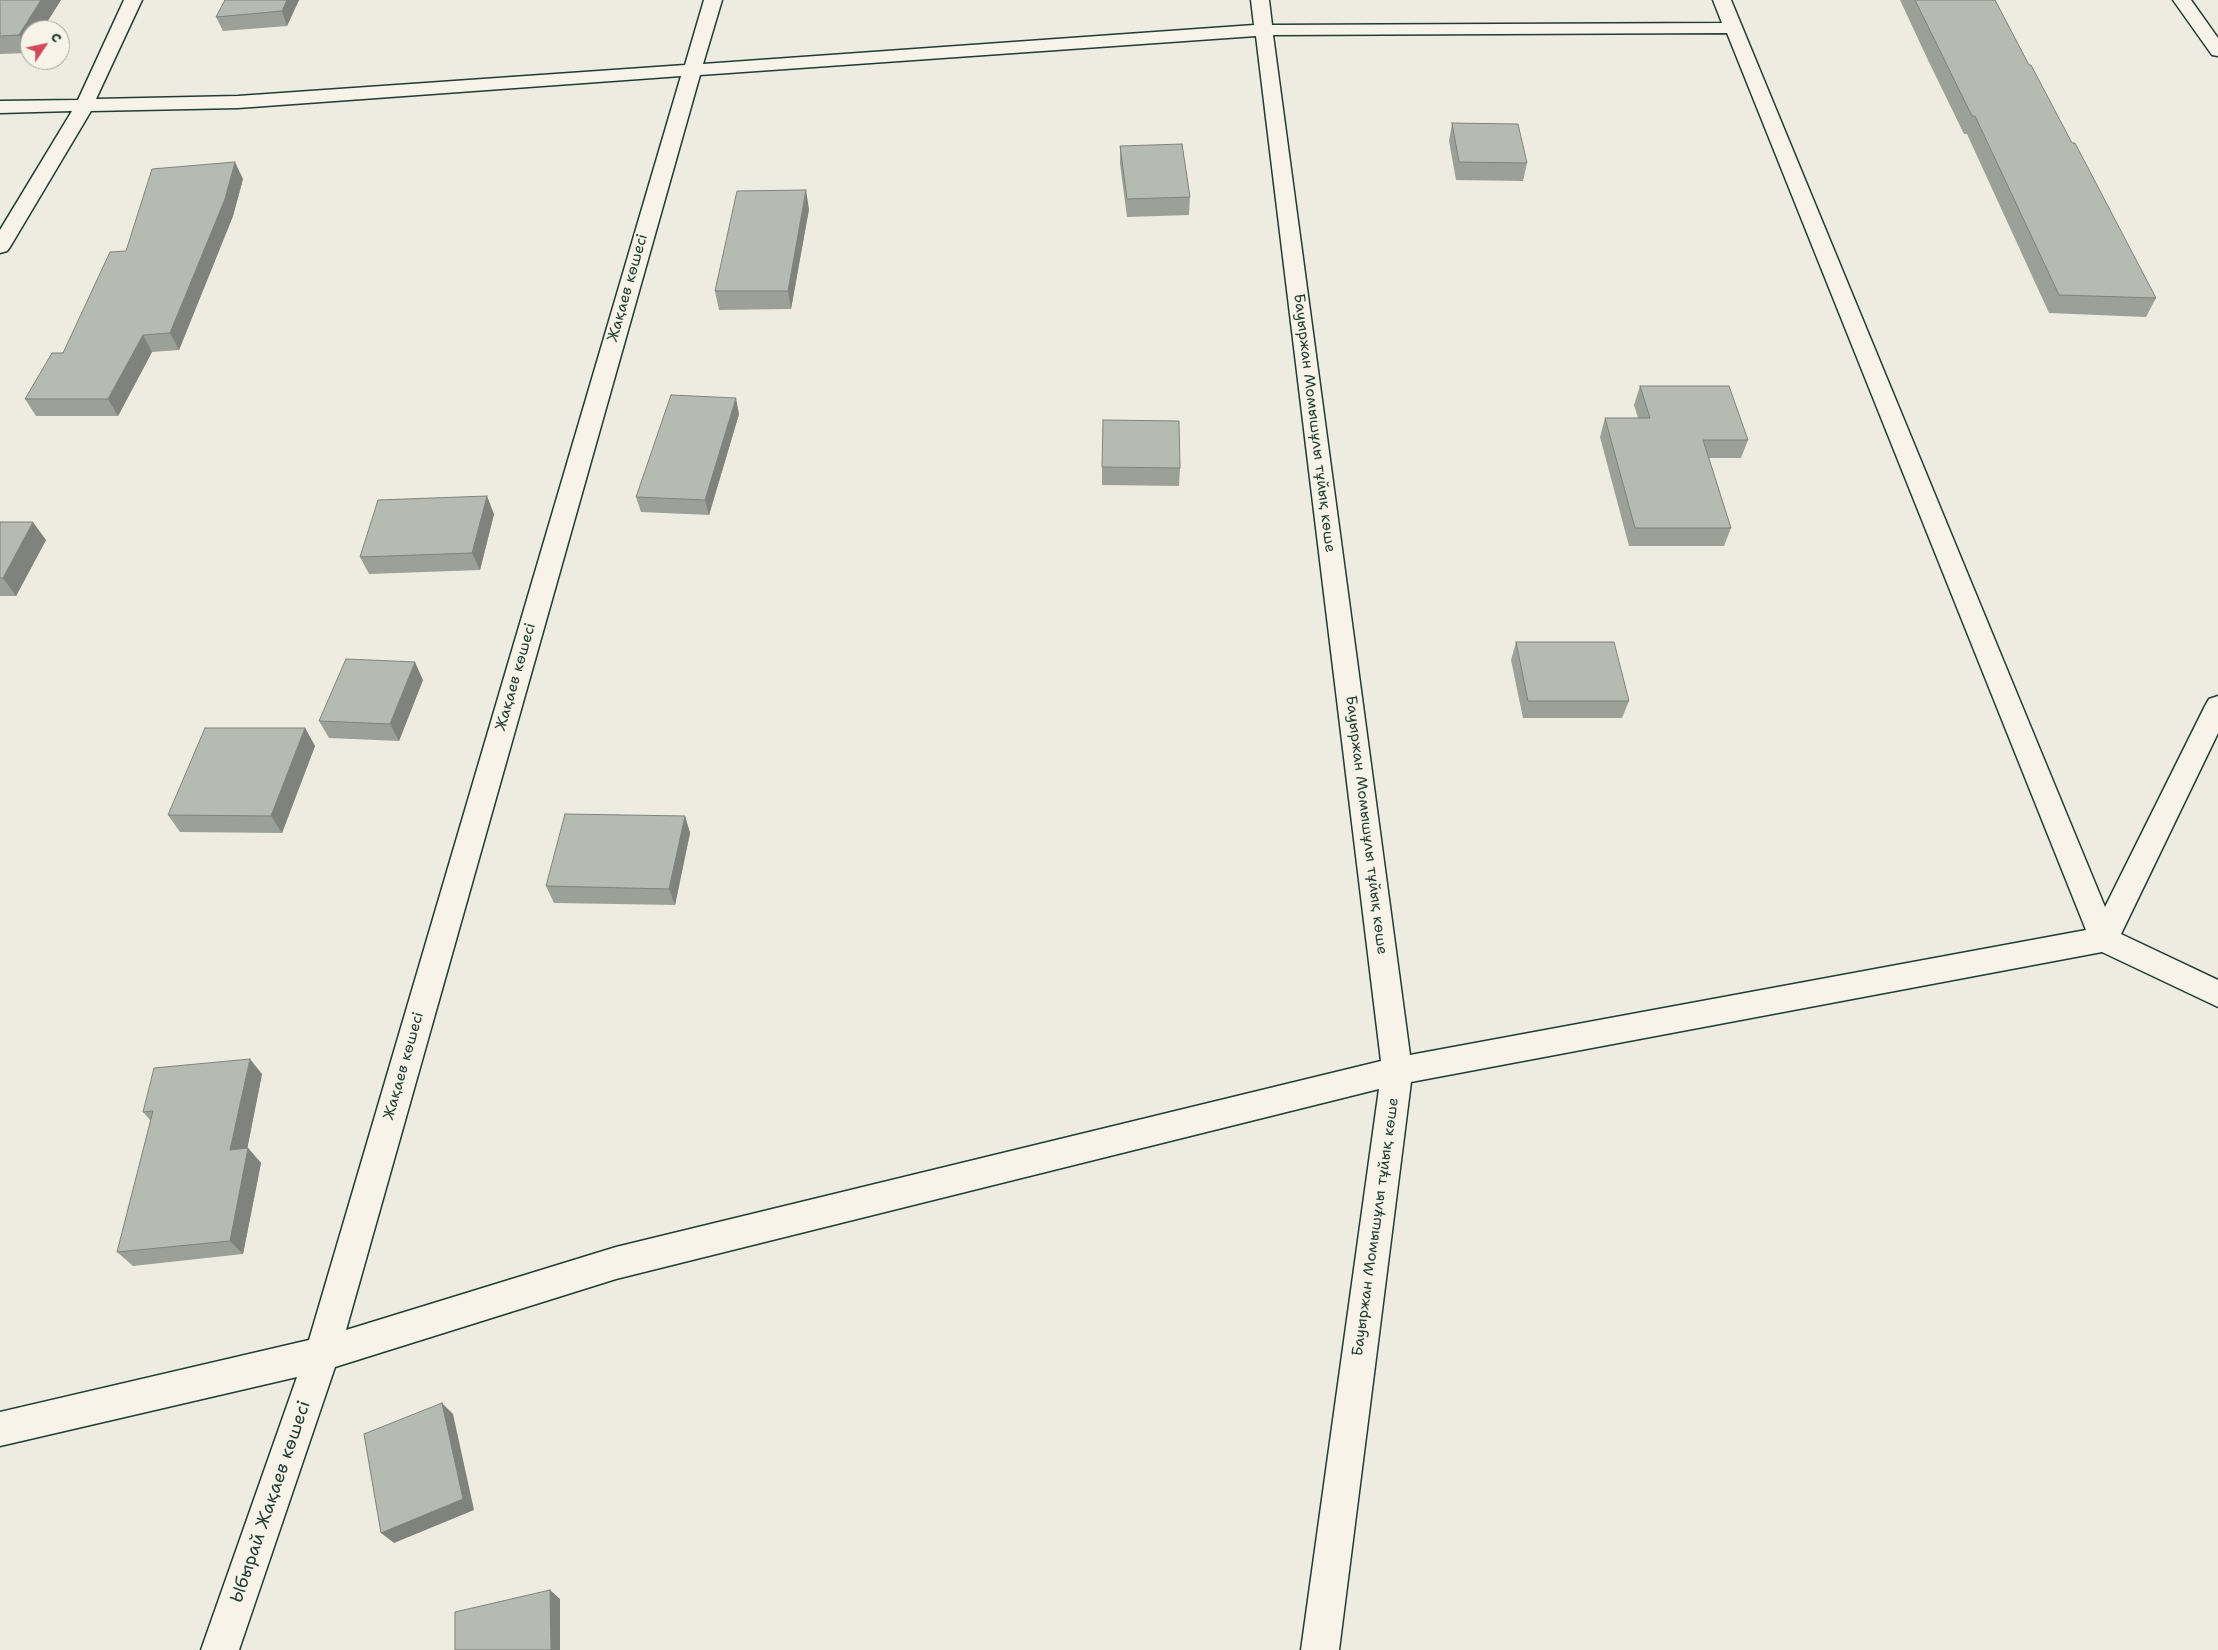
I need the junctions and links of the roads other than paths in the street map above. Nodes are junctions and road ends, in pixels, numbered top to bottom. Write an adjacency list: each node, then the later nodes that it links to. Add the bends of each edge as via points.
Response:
1 (133, 0): 10 (street)
2 (713, 0): 9 (street, Жақаев көшесі)
3 (1260, 0): 7 (street, Бауыржан Момышұлы тұйық көше)
4 (1722, 0): 6 (street)
5 (2182, 0): 8 (street)
6 (1733, 28): 7 (street); 14 (street)
7 (1264, 30): 9 (street); 16 (street, Бауыржан Момышұлы тұйық көше)
8 (2218, 51)
9 (693, 70): 10 (street, via 238,102); 17 (street, Жақаев көшесі)
10 (84, 106): 11 (street); 12 (street)
11 (0, 107)
12 (0, 247)
13 (2218, 706): 14 (street)
14 (2104, 940): 15 (street); 16 (street)
15 (2218, 994)
16 (1397, 1071): 17 (street, via 616,1263); 20 (street, Бауыржан Момышұлы тұйық көше)
17 (322, 1354): 18 (street); 19 (street, Ыбырай Жақаев көшесі)
18 (0, 1430)
19 (220, 1650)
20 (1320, 1650)

